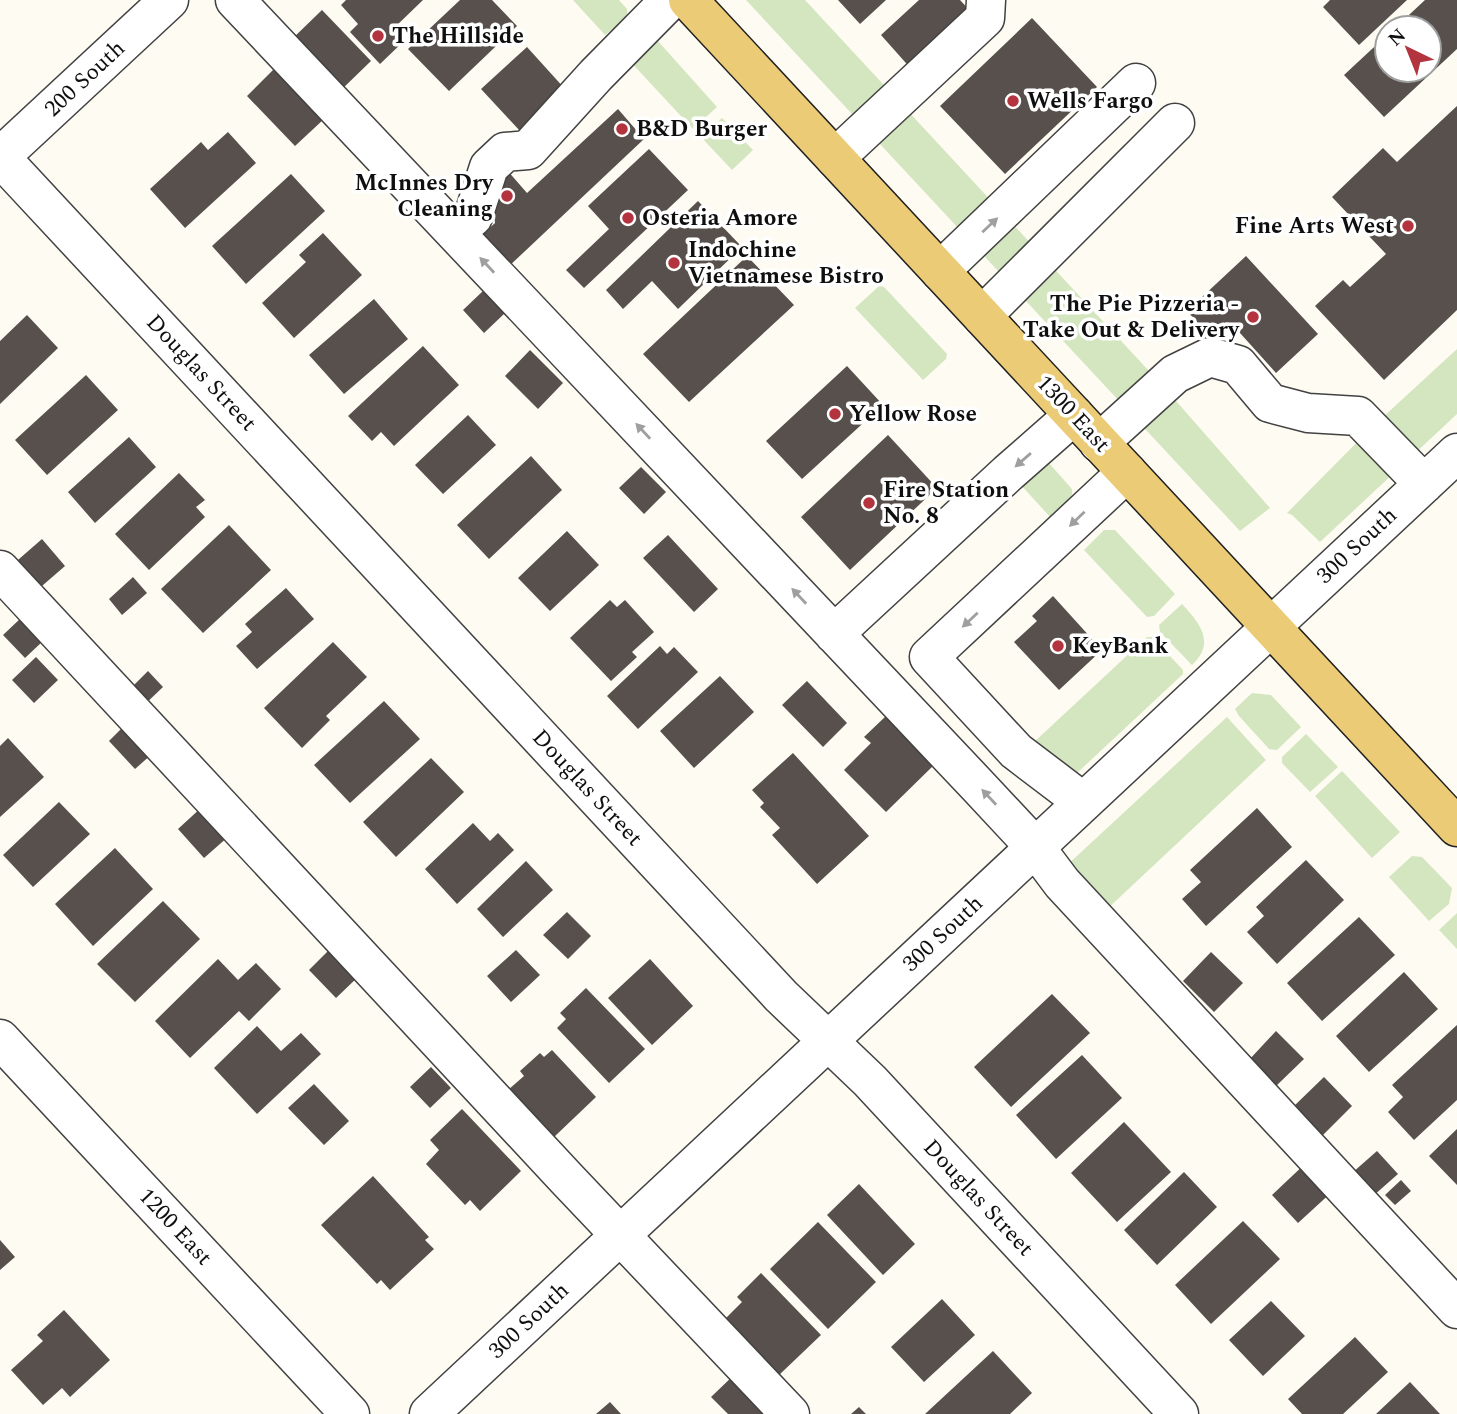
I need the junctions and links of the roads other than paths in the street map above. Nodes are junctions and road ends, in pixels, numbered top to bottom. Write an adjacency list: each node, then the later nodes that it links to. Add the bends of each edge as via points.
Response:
1 (169, 0): 8 (street, 200 South)
2 (235, 0): 10 (street)
3 (670, 0): 10 (street, via 528,150 505,152 489,167 473,217)
4 (688, 0): 9 (main road, 1300 East)
5 (986, 0): 9 (street, via 985,18)
6 (1136, 83): 11 (street, one-way to 6)
7 (1175, 123): 12 (street)
8 (0, 157): 25 (street, Douglas Street, via 781,996)
9 (835, 158): 11 (main road, 1300 East)
10 (455, 232): 20 (street, one-way to 10)
11 (940, 271): 12 (main road, 1300 East)
12 (982, 316): 13 (main road, 1300 East)
13 (1074, 415): 14 (main road, 1300 East); 20 (street, one-way to 20)
14 (1100, 443): 16 (main road, 1300 East); 17 (street, via 1174,374 1210,357 1238,365 1270,403 1308,413 1358,416)
15 (1457, 453): 17 (street, 300 South)
16 (1126, 472): 19 (main road, 1300 East); 21 (street, one-way to 21, via 929,657 1016,751)
17 (1424, 484): 19 (street, 300 South)
18 (0, 570): 26 (street)
19 (1270, 628): 21 (street, 300 South); 22 (main road, 1300 East)
20 (834, 634): 23 (street, one-way to 20)
21 (1083, 803): 23 (street, 300 South)
22 (1457, 827)
23 (1035, 847): 25 (street, 300 South); 27 (street, via 1062,883)
24 (0, 1039): 28 (street, 1200 East)
25 (828, 1041): 26 (street, 300 South); 31 (street, Douglas Street)
26 (620, 1235): 29 (street, 300 South); 30 (street)
27 (1457, 1309)
28 (350, 1414)
29 (429, 1414)
30 (790, 1414)
31 (1179, 1414)

